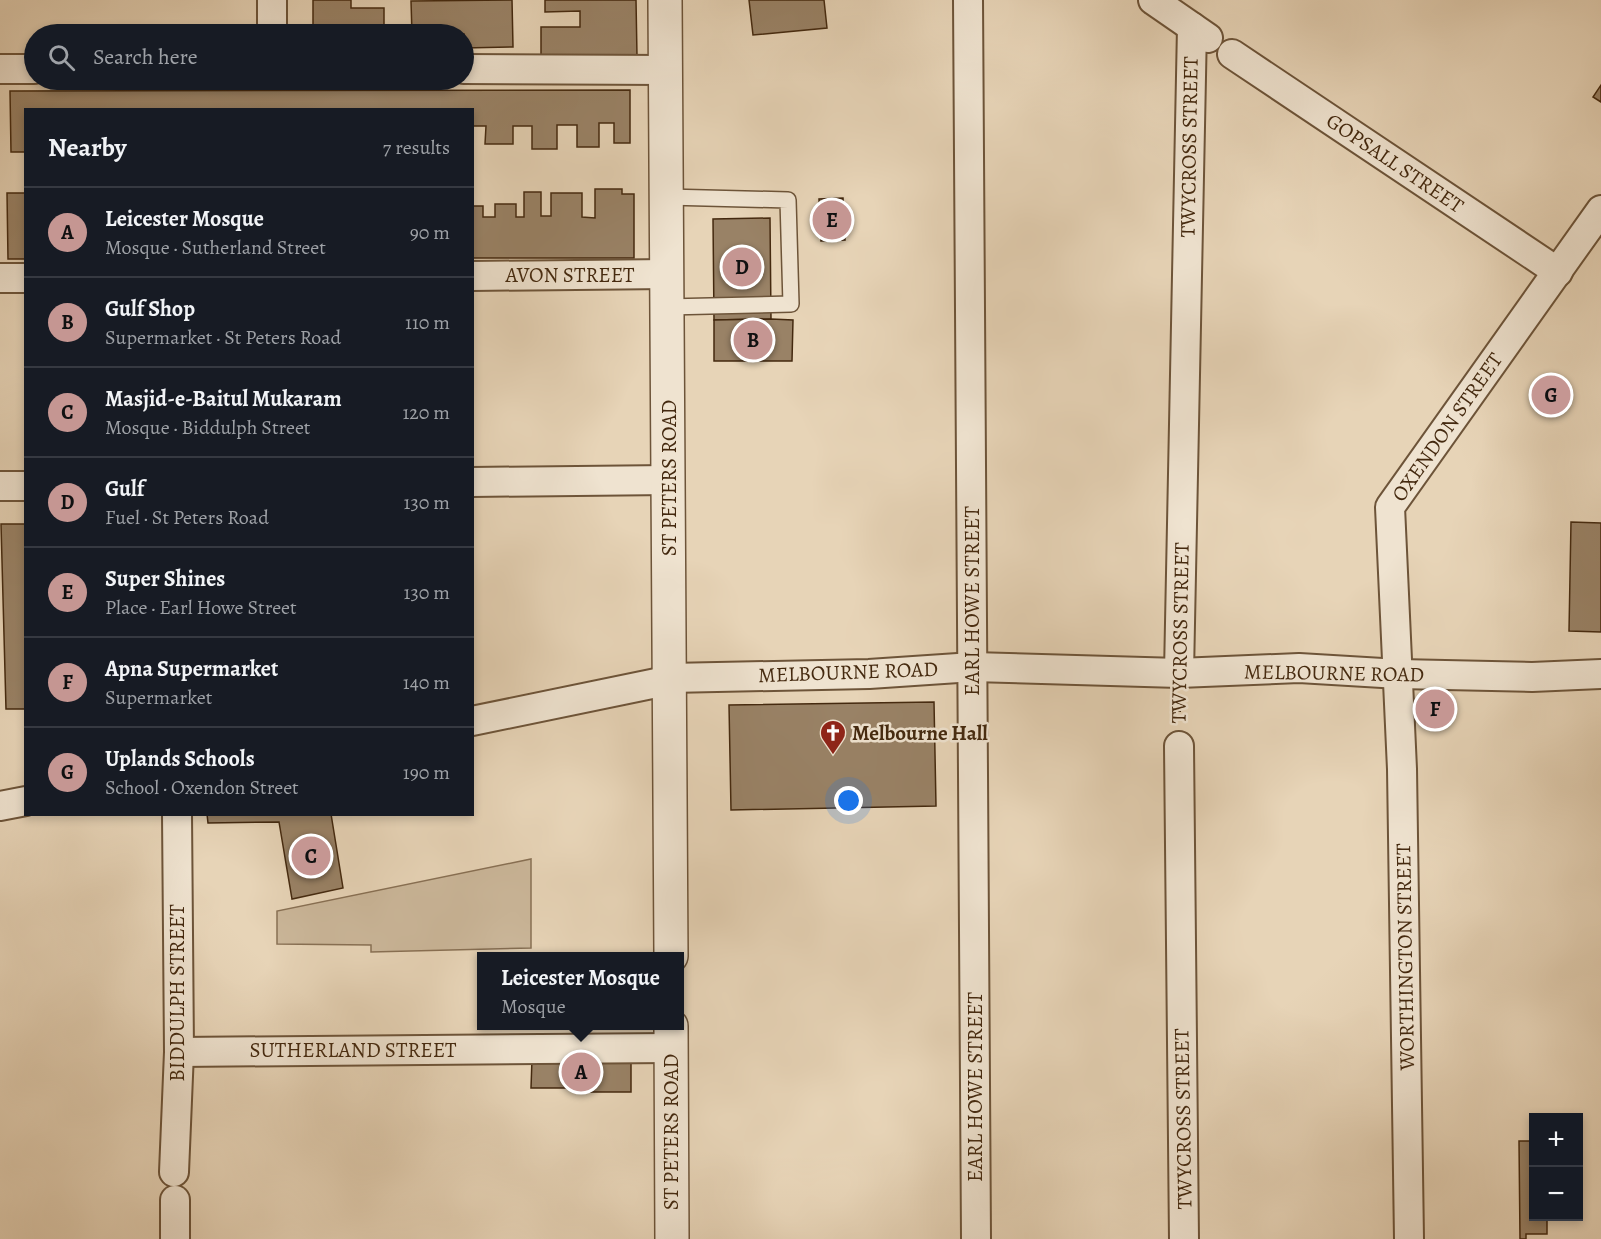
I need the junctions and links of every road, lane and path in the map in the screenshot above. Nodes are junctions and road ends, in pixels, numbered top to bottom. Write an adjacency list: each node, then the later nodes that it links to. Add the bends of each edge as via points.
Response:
1 (272, 0): 5 (street)
2 (666, 0): 10 (street, ST PETERS ROAD)
3 (968, 0): 23 (street, EARL HOWE STREET)
4 (1153, 0): 24 (street, TWYCROSS STREET, via 1200,33)
5 (272, 24)
6 (1232, 54): 13 (street, GOPSALL STREET)
7 (0, 69): 8 (street)
8 (24, 69)
9 (474, 69): 10 (street)
10 (666, 70): 11 (street, ST PETERS ROAD)
11 (667, 197): 14 (street, ST PETERS ROAD); 18 (lane, via 789,200 791,304)
12 (1601, 210): 13 (street, OXENDON STREET)
13 (1558, 272): 25 (street, OXENDON STREET, via 1390,507)
14 (667, 274): 15 (street, AVON STREET); 18 (street, ST PETERS ROAD)
15 (474, 276)
16 (0, 278): 17 (street)
17 (24, 278)
18 (667, 308): 19 (street, ST PETERS ROAD)
19 (669, 480): 20 (street); 27 (street, ST PETERS ROAD)
20 (474, 482)
21 (0, 486): 22 (street)
22 (24, 486)
23 (972, 667): 24 (street, MELBOURNE ROAD); 27 (street, MELBOURNE ROAD); 38 (street, EARL HOWE STREET)
24 (1179, 673): 25 (street, MELBOURNE ROAD, via 1299,668); 29 (path, TWYCROSS STREET)
25 (1399, 674): 26 (street, MELBOURNE ROAD); 40 (street, WORTHINGTON STREET)
26 (1601, 674)
27 (671, 679): 28 (street, MELBOURNE ROAD); 33 (street, ST PETERS ROAD)
28 (474, 721)
29 (1179, 747): 39 (street, TWYCROSS STREET)
30 (24, 801): 31 (street)
31 (0, 806)
32 (177, 816): 35 (street, BIDDULPH STREET)
33 (671, 952)
34 (671, 1037): 35 (street, SUTHERLAND STREET); 37 (street, ST PETERS ROAD)
35 (179, 1052): 36 (street, BIDDULPH STREET)
36 (175, 1239)
37 (672, 1239)
38 (976, 1239)
39 (1184, 1239)
40 (1409, 1239)

